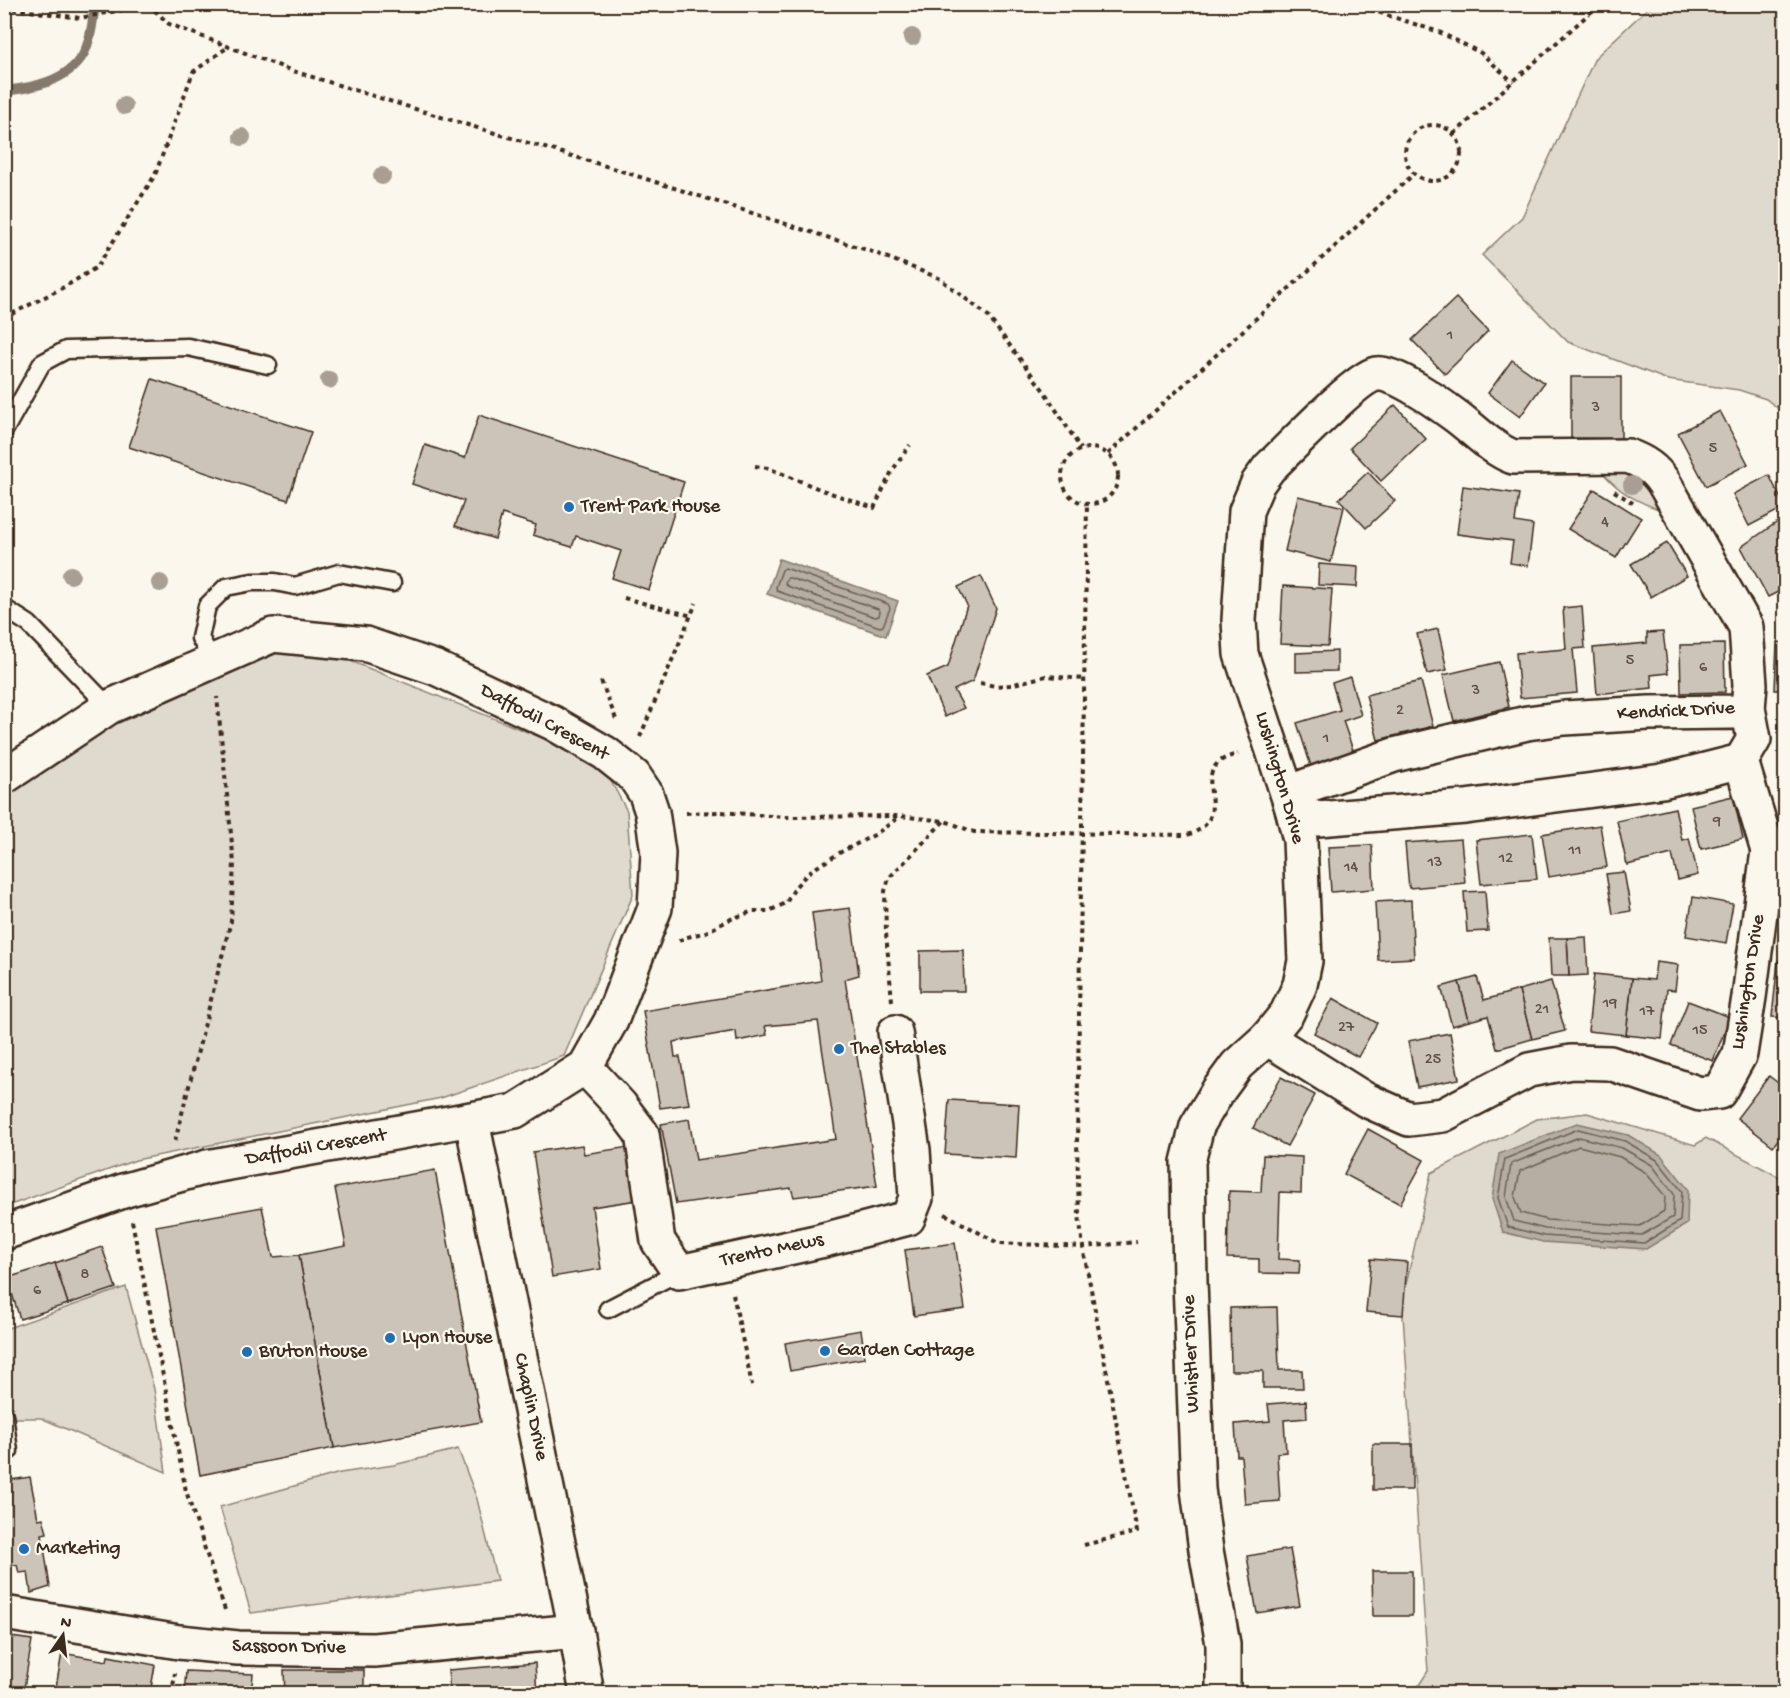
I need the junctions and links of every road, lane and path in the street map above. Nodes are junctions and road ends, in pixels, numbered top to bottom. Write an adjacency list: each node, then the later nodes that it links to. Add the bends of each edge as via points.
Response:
1 (1353, 4): 6 (path, via 1439,32 1481,53)
2 (1600, 4): 6 (path)
3 (148, 5): 4 (path, via 80,18); 5 (path, via 169,24)
4 (4, 6)
5 (229, 46): 9 (path, via 193,72 155,175 97,267); 13 (path, via 300,73 870,251 939,278 987,315 1044,391)
6 (1513, 82): 7 (path)
7 (1454, 134): 8 (path, via 1462,151 1457,169 1442,181 1432,182); 8 (path, via 1437,125 1427,125 1412,134 1405,159)
8 (1414, 174): 14 (path)
9 (4, 318)
10 (268, 365): 11 (lane, via 188,348 66,350 42,363)
11 (4, 431)
12 (910, 445): 15 (path, via 874,508)
13 (1081, 449): 14 (path, via 1091,447); 16 (path, via 1067,460 1061,478 1068,495)
14 (1108, 454): 16 (path, via 1118,470 1116,488 1103,502)
15 (755, 466)
16 (1087, 504): 23 (path)
17 (392, 583): 22 (lane, via 339,573 295,586 252,582 226,587 207,606 200,638)
18 (624, 598): 21 (path)
19 (696, 603): 21 (path)
20 (4, 608): 25 (lane, via 29,624)
21 (692, 616): 29 (path, via 640,736)
22 (213, 661): 25 (street, Daffodil Crescent); 29 (street, Daffodil Crescent, via 273,635 365,644 436,668 553,723 605,753); 41 (path, via 234,863 231,921 172,1150)
23 (1084, 679): 24 (path, via 1046,676 1010,685); 35 (path)
24 (980, 684)
25 (109, 707): 30 (street, Daffodil Crescent)
26 (1748, 708): 27 (street, Lushington Drive, via 1746,627 1656,471 1628,456 1513,457 1500,452 1419,391 1396,378 1377,374 1355,386 1269,468 1246,511 1239,620 1241,654); 28 (street, Kendrick Drive, via 1754,739); 31 (street, Kendrick Drive, via 1734,712 1637,714 1527,723 1394,755 1306,786)
27 (1270, 744): 31 (street, Lushington Drive); 35 (path, via 1215,765 1211,811 1208,823 1200,831 1187,835)
28 (1741, 761): 31 (street, via 1662,781 1465,807 1318,819); 38 (street, Lushington Drive, via 1768,851 1740,1054 1719,1092 1700,1094 1610,1063 1570,1062 1529,1070 1443,1115 1408,1119 1366,1100)
29 (634, 776): 32 (street, Daffodil Crescent, via 646,794)
30 (4, 777)
31 (1292, 808): 38 (street, Lushington Drive, via 1300,840 1305,961 1300,985 1287,1013)
32 (651, 812): 33 (path); 39 (street, Daffodil Crescent, via 658,853 655,908 611,1021)
33 (900, 816): 34 (path); 36 (path, via 809,872 786,903 731,919)
34 (945, 821): 35 (path, via 974,832); 37 (path, via 889,878 885,891)
35 (1082, 834): 46 (path, via 1077,1142)
36 (677, 944)
37 (895, 1032): 43 (street, via 913,1150)
38 (1267, 1038): 58 (street, Whistler Drive, via 1237,1065 1218,1091 1197,1126 1188,1162 1198,1489 1223,1644)
39 (585, 1067): 40 (street, Daffodil Crescent, via 514,1111); 48 (street, via 642,1134 658,1241)
40 (472, 1121): 41 (street, Daffodil Crescent, via 207,1167); 55 (street, Chaplin Drive)
41 (157, 1181): 42 (street, Daffodil Crescent)
42 (126, 1190): 44 (street, Daffodil Crescent); 56 (path, via 186,1491)
43 (916, 1198): 46 (path, via 998,1244); 47 (street, Trento Mews, via 908,1218)
44 (4, 1233)
45 (1137, 1242): 46 (path)
46 (1083, 1247): 53 (path, via 1137,1532)
47 (726, 1261): 48 (street, Trento Mews); 50 (path)
48 (679, 1272): 49 (lane)
49 (608, 1309)
50 (752, 1385)
51 (5, 1417): 52 (lane)
52 (9, 1451)
53 (1084, 1545)
54 (4, 1614): 56 (street, Sassoon Drive)
55 (576, 1631): 56 (street, Sassoon Drive, via 374,1650); 57 (street, Chaplin Drive)
56 (238, 1648)
57 (587, 1694)
58 (1223, 1694)

